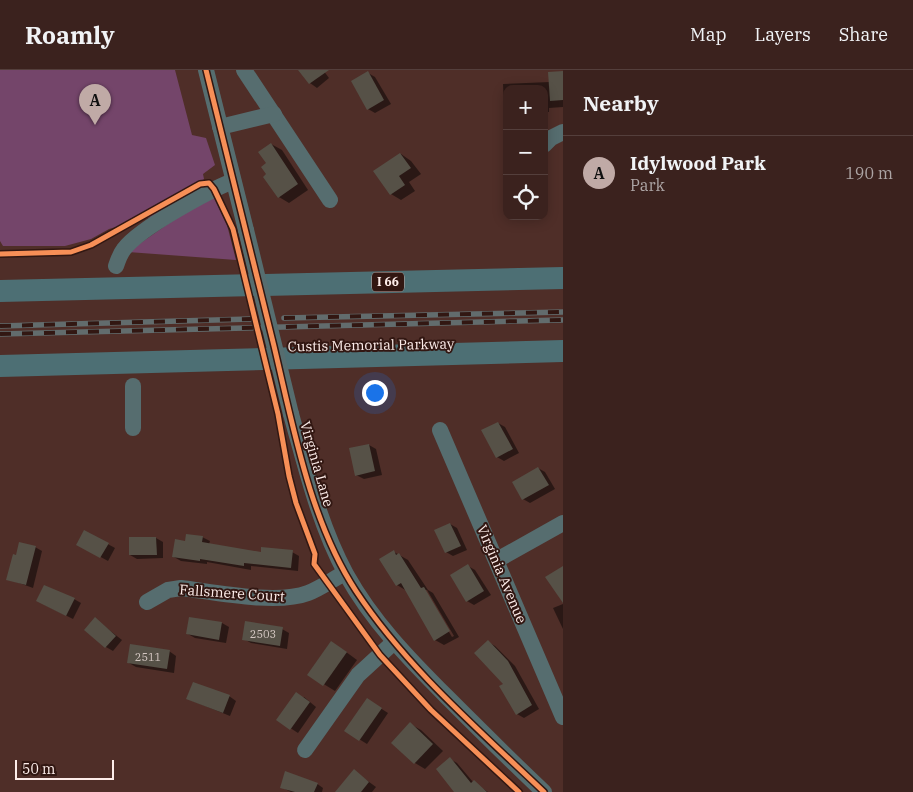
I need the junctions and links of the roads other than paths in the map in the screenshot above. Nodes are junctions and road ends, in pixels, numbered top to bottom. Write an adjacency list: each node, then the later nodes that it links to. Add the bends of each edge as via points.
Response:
1 (206, 70): 4 (street, Virginia Lane)
2 (244, 70): 3 (street)
3 (274, 114): 4 (street); 8 (street)
4 (220, 127): 7 (street, Virginia Lane)
5 (563, 132): 6 (street)
6 (548, 141)
7 (233, 181): 9 (street, via 214,188 140,234 124,248); 19 (street, Virginia Lane, bridge, via 290,414 317,507)
8 (330, 200)
9 (116, 266)
10 (563, 278): 11 (highway, I 66)
11 (0, 290)
12 (563, 351): 13 (highway, Custis Memorial Parkway)
13 (0, 366)
14 (133, 386): 15 (street)
15 (133, 428)
16 (440, 430): 18 (street, Virginia Avenue)
17 (563, 523): 18 (street)
18 (497, 560): 22 (street, Virginia Avenue)
19 (346, 573): 20 (street, Fallsmere Court, via 307,594 288,597 270,598 181,588 168,590); 21 (street, Virginia Lane)
20 (147, 602)
21 (394, 642): 23 (street, via 358,675); 24 (street, Virginia Lane)
22 (563, 717)
23 (305, 750)
24 (544, 792)

